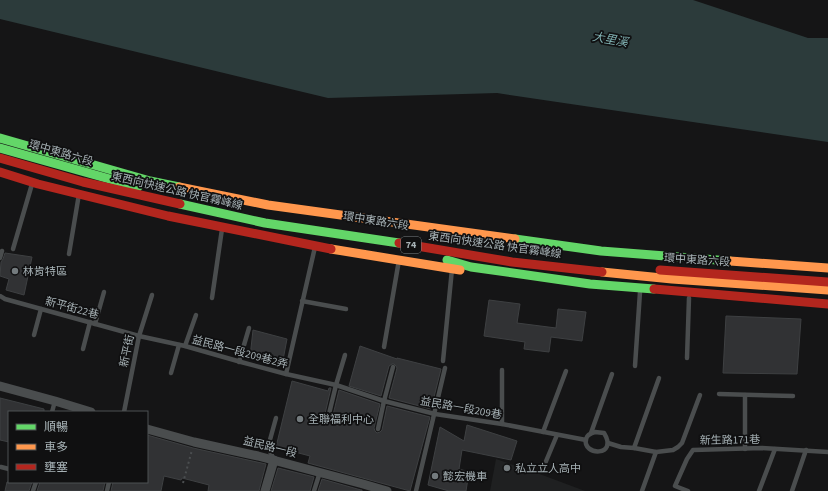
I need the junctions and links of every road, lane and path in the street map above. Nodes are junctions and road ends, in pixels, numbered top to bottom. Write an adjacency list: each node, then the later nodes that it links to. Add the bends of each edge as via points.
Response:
1 (0, 138): 16 (main road, 東西向快速公路 快官霧峰線 / 74, via 150,181 268,205 601,251)
2 (0, 148): 15 (main road, 環中東路六段, via 144,189 267,216 513,255)
3 (0, 158): 9 (main road, 東西向快速公路 快官霧峰線 / 74, via 83,182 265,223)
4 (0, 172): 5 (main road)
5 (33, 183): 6 (main road); 10 (lane)
6 (79, 194): 7 (main road); 12 (lane)
7 (222, 227): 8 (main road); 25 (lane)
8 (315, 246): 14 (main road); 27 (lane)
9 (417, 246): 20 (main road, 東西向快速公路 快官霧峰線 / 74, via 512,262 672,279); 28 (main road, via 440,258 471,267 590,284)
10 (13, 249)
11 (2, 251): 13 (lane)
12 (69, 254)
13 (0, 258)
14 (399, 260): 17 (main road); 39 (lane)
15 (574, 262): 18 (main road, 環中東路六段); 19 (main road)
16 (828, 268)
17 (452, 269): 19 (main road); 43 (lane)
18 (828, 282)
19 (572, 286): 22 (main road)
20 (828, 290)
21 (104, 292): 33 (lane)
22 (640, 292): 26 (main road); 45 (lane)
23 (152, 295): 36 (lane, 新平街)
24 (0, 296): 29 (lane, 新平街22巷)
25 (212, 298)
26 (689, 298): 31 (main road); 42 (lane)
27 (302, 301): 30 (lane); 51 (lane)
28 (828, 304)
29 (41, 309): 33 (lane, 新平街22巷); 35 (lane)
30 (346, 309)
31 (828, 309)
32 (196, 315): 38 (lane)
33 (92, 323): 36 (lane, 新平街22巷); 40 (lane)
34 (248, 328): 44 (lane)
35 (34, 335)
36 (139, 336): 37 (lane, 益民路一段209巷2弄); 64 (lane, 新平街)
37 (179, 344): 38 (lane, 益民路一段209巷2弄); 50 (lane)
38 (185, 346): 44 (lane, 益民路一段209巷2弄)
39 (384, 347)
40 (83, 349)
41 (345, 354): 54 (lane)
42 (687, 358)
43 (442, 361)
44 (238, 362): 51 (lane, 益民路一段209巷2弄)
45 (635, 366)
46 (393, 368): 61 (lane)
47 (446, 368): 65 (lane)
48 (502, 370): 68 (lane)
49 (566, 371): 71 (lane)
50 (171, 373)
51 (286, 374): 54 (lane, 益民路一段209巷2弄)
52 (612, 374): 72 (lane)
53 (659, 378): 77 (lane)
54 (336, 385): 61 (lane, 益民路一段209巷); 67 (lane, via 328,418)
55 (0, 386): 60 (street)
56 (719, 394): 58 (lane)
57 (700, 395): 81 (lane, via 682,443 673,450)
58 (745, 395): 59 (lane); 79 (lane)
59 (793, 396)
60 (55, 401): 62 (lane); 63 (street)
61 (384, 401): 65 (lane, 益民路一段209巷); 70 (lane)
62 (52, 411)
63 (88, 411)
64 (124, 411)
65 (435, 414): 68 (lane, 益民路一段209巷); 93 (lane)
66 (276, 418): 83 (lane, via 268,447)
67 (342, 421)
68 (502, 424): 71 (lane, 益民路一段209巷)
69 (148, 429): 75 (street, 益民路一段)
70 (378, 429)
71 (543, 432): 73 (lane, 益民路一段209巷)
72 (591, 433): 74 (lane); 76 (lane, via 604,433)
73 (556, 435): 74 (lane, 益民路一段209巷); 84 (lane)
74 (586, 440): 76 (lane, via 587,446 594,451 604,451)
75 (194, 442): 83 (street, 益民路一段); 88 (path)
76 (608, 443): 77 (lane)
77 (634, 448): 81 (lane)
78 (775, 448): 79 (lane, 新生路171巷); 80 (lane, 新生路171巷); 96 (lane, 新生路171巷)
79 (745, 449): 95 (lane, 新生路171巷, via 693,450 686,459 675,486)
80 (806, 450): 82 (lane, 新生路171巷); 97 (lane)
81 (656, 452): 94 (lane)
82 (828, 452)
83 (274, 460): 87 (street, 益民路一段); 90 (street)
84 (544, 466)
85 (1, 467): 86 (lane)
86 (8, 469)
87 (320, 472): 89 (street, 益民路一段); 91 (lane)
88 (183, 483)
89 (368, 488): 92 (street, 益民路一段)
90 (265, 491)
91 (314, 491)
92 (387, 491)
93 (416, 491)
94 (642, 491)
95 (688, 491)
96 (759, 491)
97 (792, 491)

